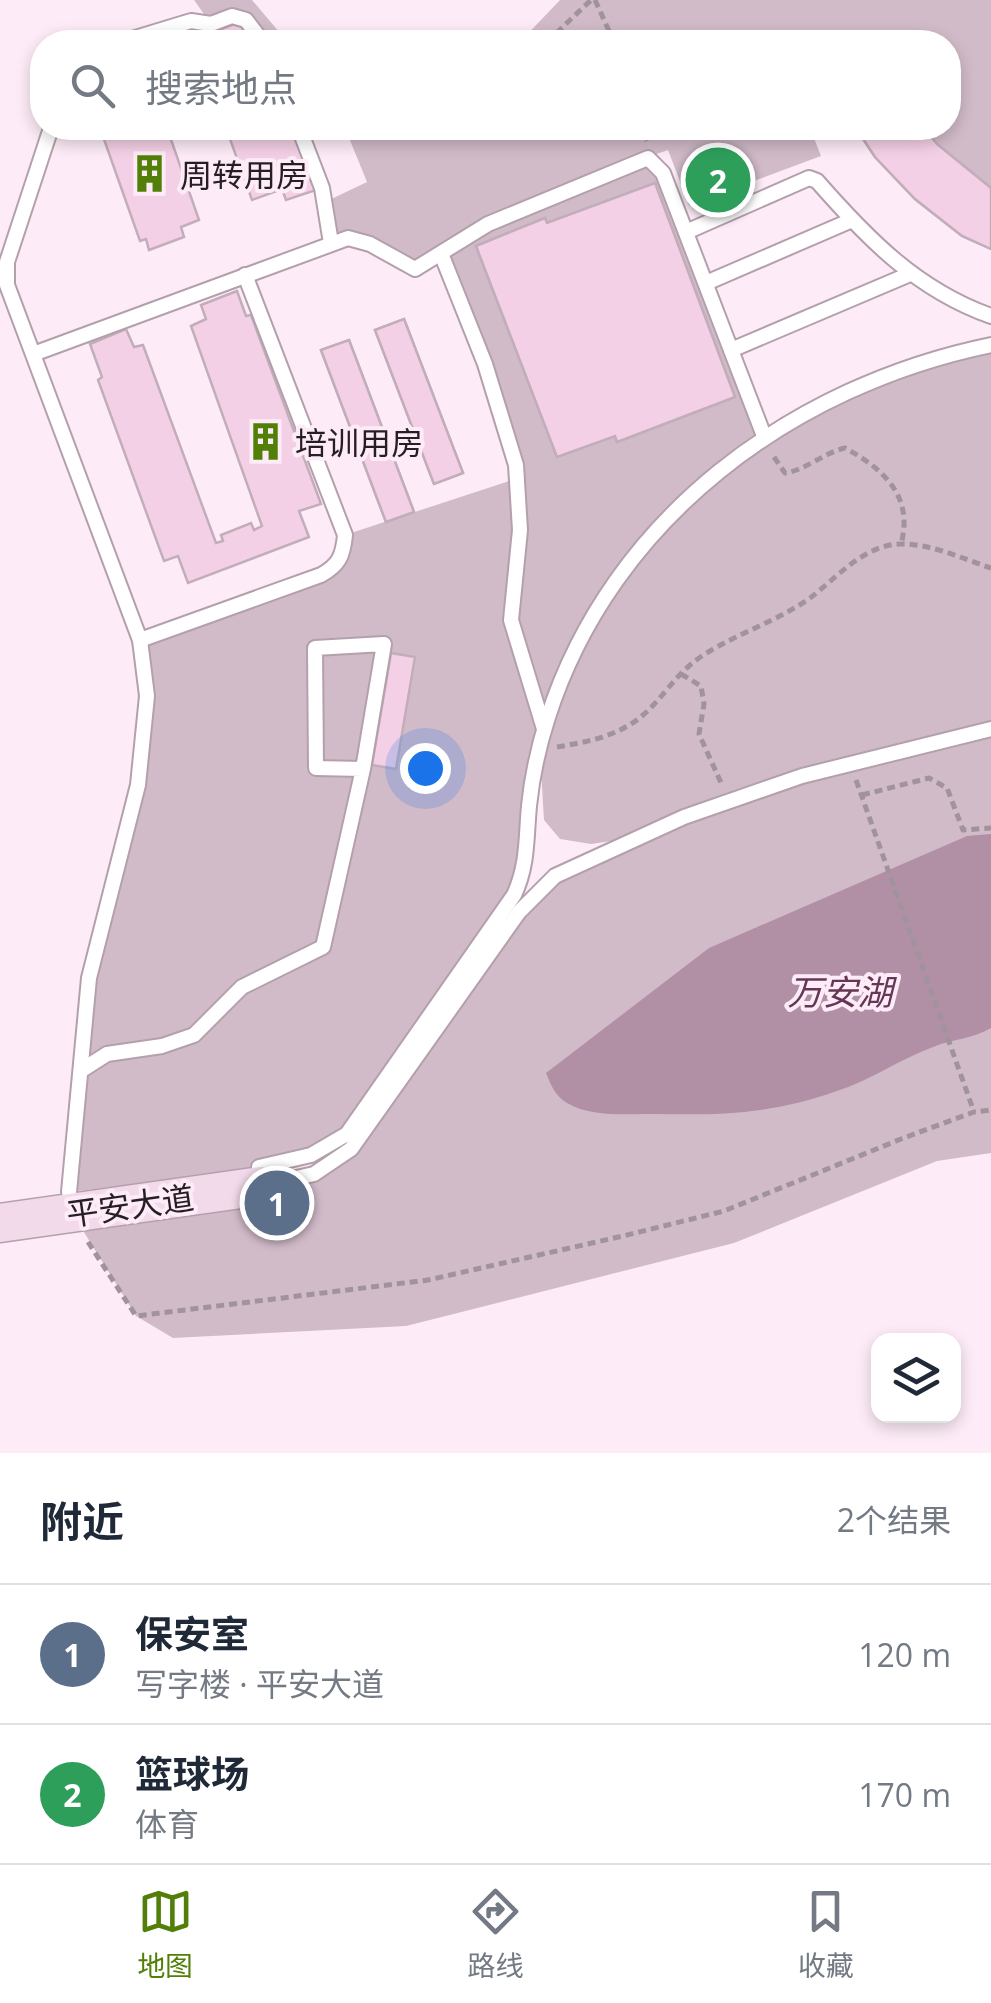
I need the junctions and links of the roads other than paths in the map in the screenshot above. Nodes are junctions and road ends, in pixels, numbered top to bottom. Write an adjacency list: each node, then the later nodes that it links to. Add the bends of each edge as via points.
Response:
1 (162, 30): 2 (lane, via 232,16)
2 (254, 30)
3 (47, 140): 15 (lane, via 6,262 7,285)
4 (304, 140): 7 (lane, via 322,188)
5 (852, 220): 6 (lane, via 809,178); 9 (lane); 11 (lane)
6 (686, 232): 8 (lane, via 663,173 648,158 488,224); 11 (lane)
7 (331, 244): 8 (lane, via 348,238 370,244 415,269); 10 (lane)
8 (442, 256): 19 (lane, via 516,465 520,530 510,620)
9 (910, 274): 12 (lane); 14 (lane)
10 (244, 276): 15 (lane); 17 (lane, via 345,535 343,552 337,566 321,575)
11 (706, 283): 14 (lane)
12 (991, 316)
13 (991, 344): 16 (lane, via 899,369)
14 (731, 350): 16 (lane)
15 (36, 353): 17 (lane)
16 (764, 436): 19 (lane, via 710,477 624,569 592,618)
17 (140, 640): 21 (lane, via 147,696 138,784 89,978)
18 (991, 729): 22 (lane, via 850,762 730,801 554,876 519,912 351,1148 314,1174)
19 (544, 730): 22 (lane, via 524,873 496,923 347,1134)
20 (363, 769): 20 (lane, via 384,644 316,648 316,768); 21 (lane, via 324,947 242,987 194,1034 108,1054)
21 (82, 1070): 24 (lane)
22 (260, 1176): 24 (street, 平安大道)
23 (0, 1202): 24 (street, 平安大道)
24 (71, 1202): 25 (street, 平安大道)
25 (0, 1223)

